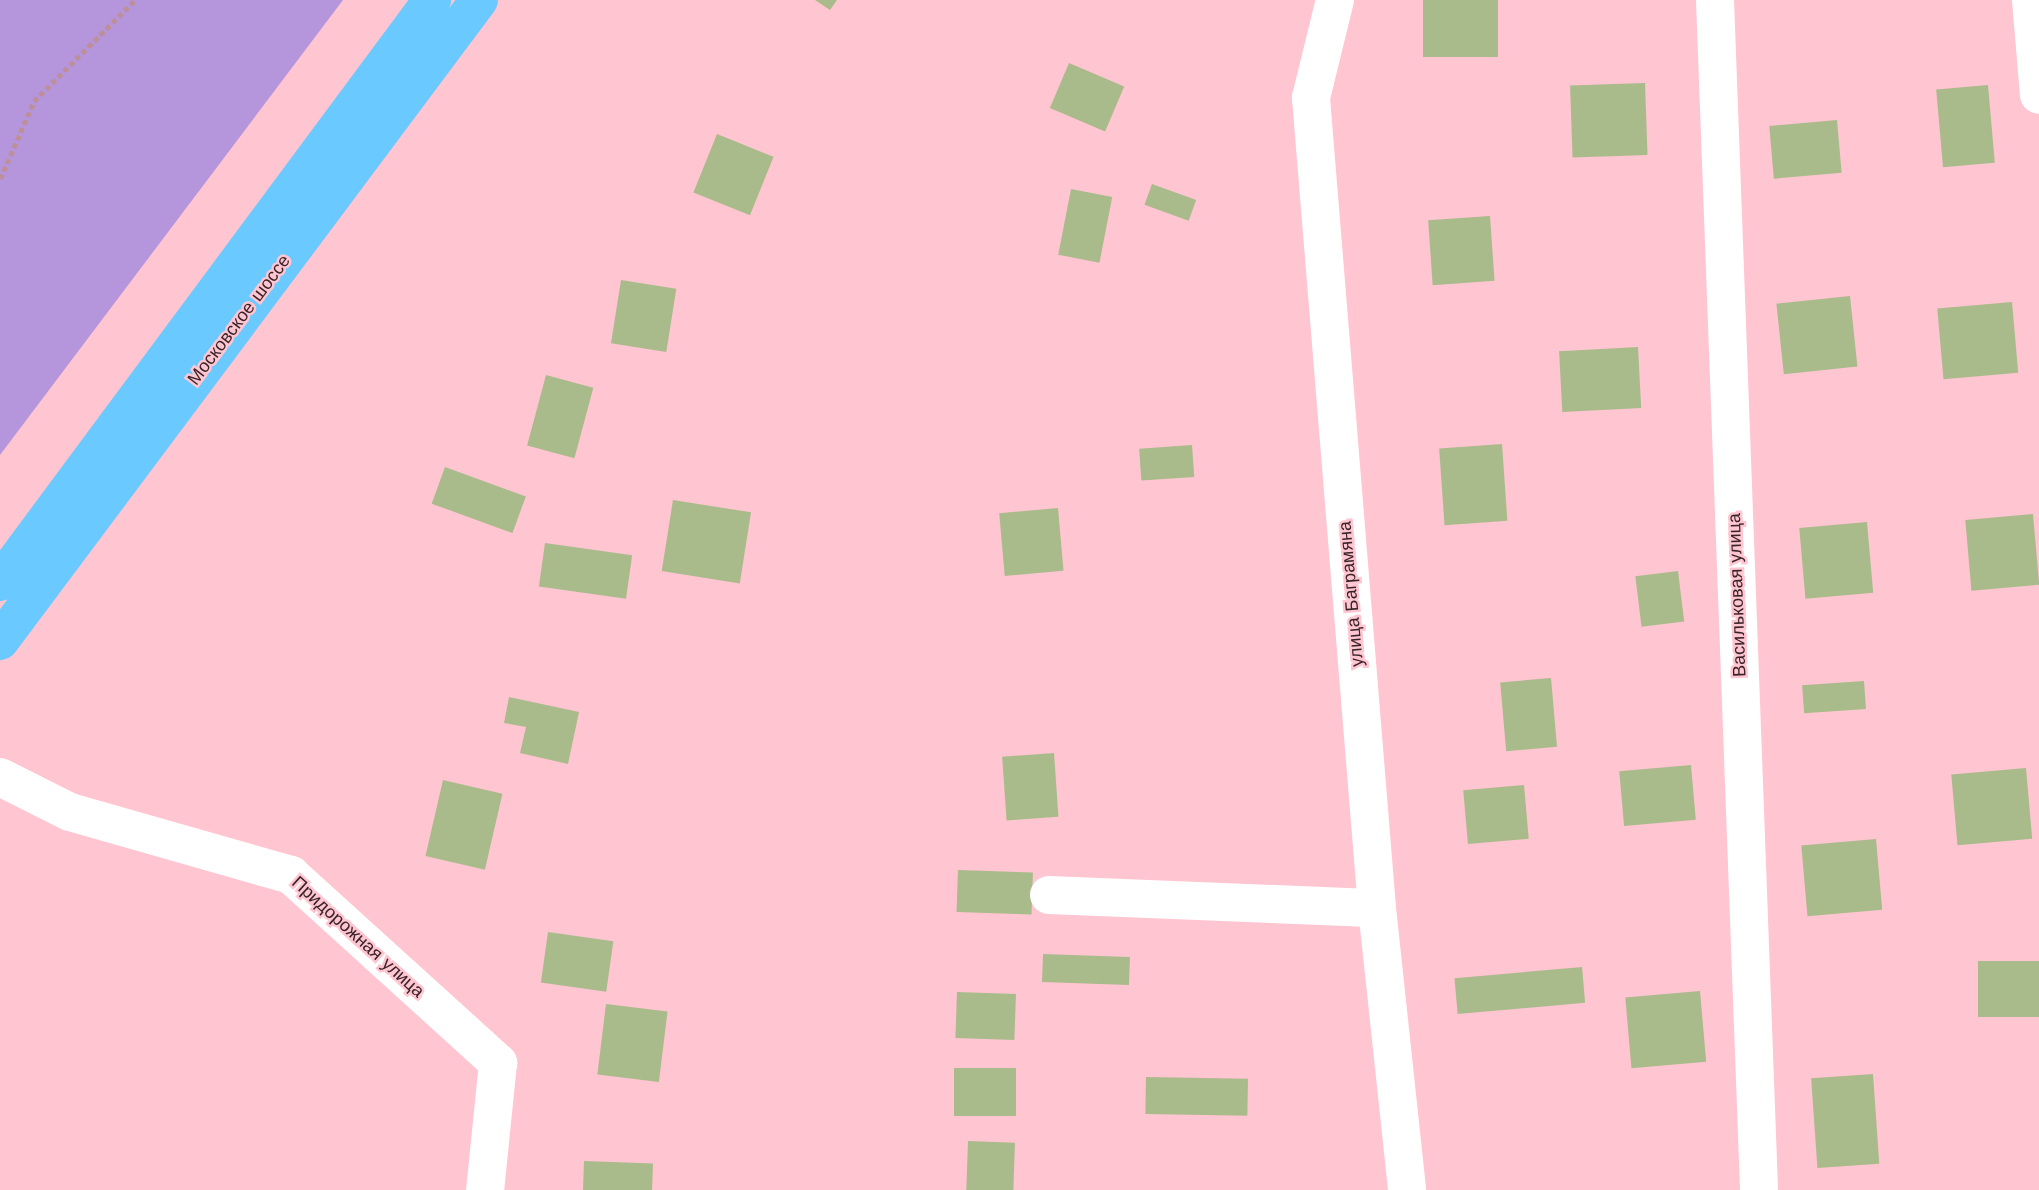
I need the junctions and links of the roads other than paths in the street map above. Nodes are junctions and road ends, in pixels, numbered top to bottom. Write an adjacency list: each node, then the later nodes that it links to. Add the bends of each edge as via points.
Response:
1 (432, 0): 7 (main road, Московское шоссе)
2 (479, 0): 8 (main road, Московское шоссе)
3 (1335, 0): 11 (street, улица Баграмяна, via 1311,98)
4 (1715, 0): 14 (street, Васильковая улица)
5 (2031, 0): 6 (street)
6 (2039, 95)
7 (0, 582)
8 (0, 641)
9 (0, 777): 12 (street, Придорожная улица, via 70,812 291,875 498,1063)
10 (1049, 895): 11 (street)
11 (1377, 908): 13 (street, улица Баграмяна)
12 (485, 1190)
13 (1408, 1190)
14 (1759, 1190)

